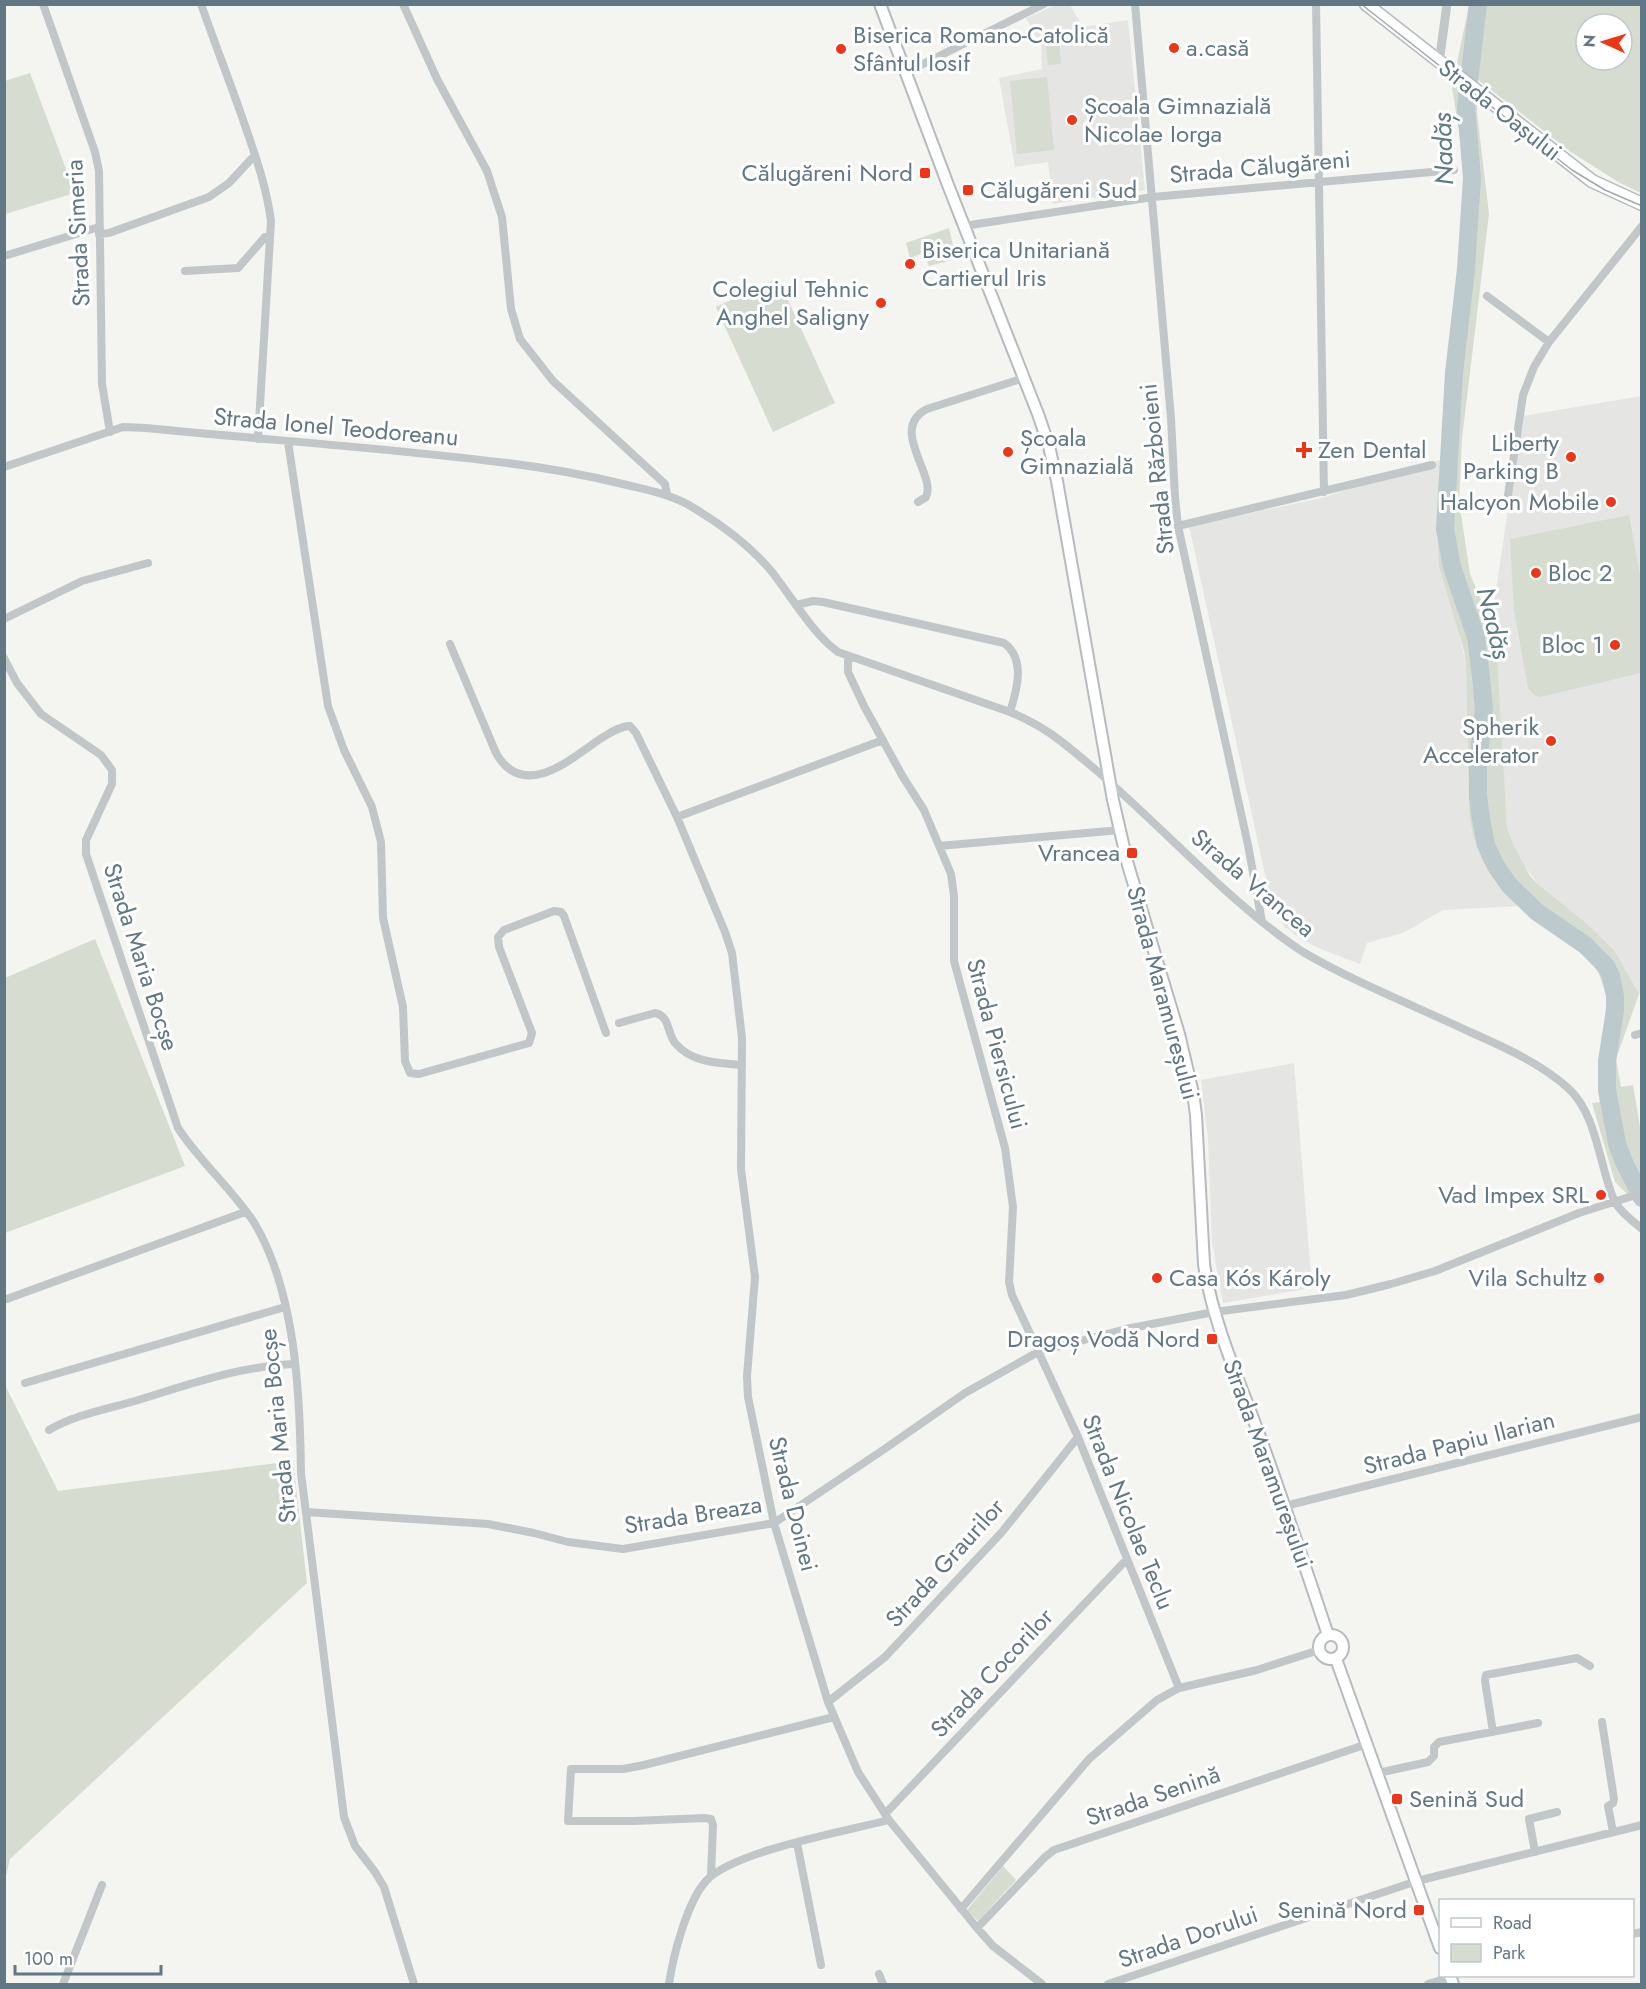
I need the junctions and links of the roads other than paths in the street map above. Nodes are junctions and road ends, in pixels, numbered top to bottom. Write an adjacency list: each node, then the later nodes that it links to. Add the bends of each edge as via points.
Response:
1 (43, 4): 19 (street, Strada Simeria, via 95,152 99,171)
2 (201, 4): 12 (street)
3 (403, 4): 32 (street, via 442,90 487,171 502,217 511,309 520,339 553,381 665,484)
4 (880, 4): 11 (main road, Strada Maramureșului)
5 (1044, 4): 11 (street)
6 (1135, 4): 15 (street, Strada Războieni)
7 (1316, 4): 14 (street)
8 (1366, 4): 10 (main road, Strada Oașului)
9 (1447, 4): 10 (street)
10 (1443, 66): 16 (main road, Strada Oașului, via 1592,181)
11 (905, 73): 17 (main road, Strada Maramureșului)
12 (255, 155): 19 (street, via 229,183 209,197 109,233); 20 (street, via 265,183 271,220)
13 (1454, 170): 14 (street, Strada Călugăreni)
14 (1319, 180): 15 (street, Strada Călugăreni); 31 (street)
15 (1153, 197): 17 (street, Strada Călugăreni); 35 (street, Strada Războieni)
16 (1641, 204)
17 (964, 226): 25 (main road, Strada Maramureșului)
18 (1641, 226): 24 (street)
19 (99, 230): 21 (street); 26 (street, Strada Simeria, via 102,384)
20 (269, 237): 22 (street, via 238,268); 27 (street)
21 (4, 256)
22 (185, 271)
23 (1487, 296): 24 (street)
24 (1549, 342): 34 (street, via 1523,395)
25 (1024, 378): 33 (street, via 927,409 917,416 914,447 929,490); 44 (main road, Strada Maramureșului, via 1057,481)
26 (110, 432): 27 (street, Strada Ionel Teodoreanu, via 147,428); 30 (street, Strada Ionel Teodoreanu)
27 (258, 440): 28 (street, Strada Ionel Teodoreanu)
28 (288, 442): 32 (street, Strada Ionel Teodoreanu, via 544,467); 52 (street, via 328,706 372,807 381,842 383,918 403,1007 407,1069 418,1074 529,1043 531,1033 498,937 504,930 554,911 564,916)
29 (1432, 465): 31 (street)
30 (4, 467)
31 (1324, 492): 35 (street)
32 (667, 495): 37 (street, Strada Ionel Teodoreanu, via 751,549)
33 (918, 502)
34 (1507, 502)
35 (1178, 526): 50 (street, Strada Războieni)
36 (148, 563): 38 (street, via 82,581)
37 (796, 604): 40 (street, via 829,646); 42 (street, via 823,602 1004,644 1012,652 1018,674)
38 (4, 619)
39 (450, 644): 47 (street, Strada Doinei, via 496,753 512,772 539,775 610,733 630,726)
40 (848, 656): 42 (street); 43 (street, Strada Piersicului, via 848,672)
41 (4, 658): 56 (street, Strada Maria Bocșe, via 41,714 101,755 112,770 112,784 86,840 87,854 178,1128)
42 (1010, 712): 45 (street, via 1049,731)
43 (882, 740): 47 (street); 49 (street, Strada Piersicului, via 924,810)
44 (1107, 768): 45 (main road, Strada Maramureșului); 46 (street, Strada Vrancea)
45 (1109, 782): 46 (main road, Strada Maramureșului)
46 (1117, 797): 48 (main road, Strada Maramureșului); 50 (street, Strada Vrancea)
47 (677, 817): 53 (street, Strada Doinei, via 732,953)
48 (1120, 830): 49 (street); 60 (main road, Strada Maramureșului, via 1193,1093 1204,1264)
49 (939, 846): 61 (street, Strada Piersicului, via 953,888 954,961 1005,1148 1013,1208 1012,1295)
50 (1262, 922): 55 (street, Strada Vrancea, via 1342,973 1514,1052 1567,1087 1579,1099)
51 (620, 1023): 53 (street, via 659,1014 666,1020 676,1044 689,1054 710,1062)
52 (606, 1033)
53 (742, 1065): 69 (street, Strada Doinei, via 741,1169 755,1276 747,1387)
54 (1641, 1193): 55 (street, Strada Breaza)
55 (1618, 1199): 57 (street, Strada Vrancea); 60 (street, Strada Breaza, via 1435,1271 1391,1284 1346,1295)
56 (245, 1212): 58 (street); 59 (street, Strada Maria Bocșe, via 268,1253)
57 (1641, 1229)
58 (4, 1300)
59 (285, 1307): 62 (street, Strada Maria Bocșe); 63 (street)
60 (1214, 1312): 61 (street, Strada Breaza); 67 (main road, Strada Maramureșului)
61 (1038, 1352): 66 (street, Strada Nicolae Teclu); 69 (street, Strada Breaza, via 965,1393)
62 (295, 1364): 65 (street, via 207,1378); 68 (street, Strada Maria Bocșe)
63 (26, 1383)
64 (1641, 1417): 67 (street, Strada Papiu Ilarian)
65 (49, 1430)
66 (1078, 1437): 70 (street, Strada Nicolae Teclu); 76 (street, Strada Graurilor, via 1002,1532 885,1657)
67 (1285, 1506): 71 (main road, Strada Maramureșului)
68 (306, 1512): 69 (street, Strada Breaza, via 488,1524 568,1542 623,1549); 99 (street, Strada Maria Bocșe, via 344,1817 356,1846 384,1887)
69 (774, 1523): 76 (street, Strada Doinei)
70 (1127, 1559): 75 (street, Strada Nicolae Teclu); 84 (street, Strada Cocorilor)
71 (1328, 1635): 72 (main road, via 1321,1640); 73 (main road, Strada Maramureșului, via 1336,1636 1343,1645)
72 (1319, 1650): 73 (main road, via 1324,1658); 75 (street)
73 (1336, 1659): 81 (main road, Strada Maramureșului)
74 (1590, 1666): 80 (street, via 1577,1659 1486,1675)
75 (1179, 1689): 92 (street, via 1148,1707 1089,1759)
76 (828, 1702): 77 (street, Strada Doinei)
77 (834, 1717): 84 (street, Strada Doinei, via 858,1772); 89 (street, via 644,1765 571,1769 568,1821 711,1819)
78 (1602, 1722): 86 (street, via 1614,1799 1608,1806)
79 (1538, 1723): 80 (street)
80 (1494, 1732): 82 (street, via 1439,1742 1428,1762)
81 (1367, 1744): 82 (main road, Strada Maramureșului); 93 (street, Strada Senină, via 1054,1850)
82 (1378, 1773): 90 (main road, Strada Maramureșului)
83 (1557, 1812): 88 (street, via 1529,1819)
84 (887, 1817): 87 (street); 92 (street, Strada Doinei)
85 (1641, 1826): 86 (street, Strada Dorului)
86 (1613, 1832): 88 (street, Strada Dorului)
87 (797, 1843): 89 (street, via 752,1856); 95 (street)
88 (1535, 1852): 90 (street, Strada Dorului)
89 (711, 1875): 100 (street, via 697,1893 685,1923)
90 (1417, 1881): 94 (main road, Strada Maramureșului); 103 (street, Strada Dorului)
91 (102, 1885): 98 (street)
92 (961, 1909): 93 (street, Strada Doinei)
93 (977, 1928): 102 (street, Strada Doinei, via 993,1946)
94 (1439, 1945)
95 (821, 1965)
96 (879, 1974): 101 (street)
97 (1452, 1978): 104 (street)
98 (63, 1984)
99 (414, 1984)
100 (669, 1984)
101 (883, 1984)
102 (1042, 1984)
103 (1108, 1984)
104 (1428, 1984)

